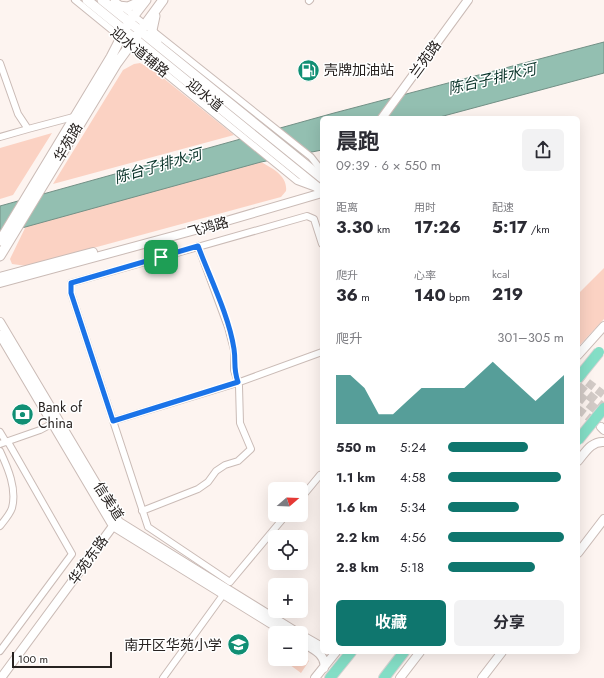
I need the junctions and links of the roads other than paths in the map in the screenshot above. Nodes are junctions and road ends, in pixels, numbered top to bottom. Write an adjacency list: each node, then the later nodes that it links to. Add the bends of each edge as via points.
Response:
1 (75, 0): 9 (street, 迎水道辅路)
2 (87, 0): 7 (main road, 迎水道)
3 (146, 0): 8 (main road); 9 (main road)
4 (468, 0): 12 (street, 兰苑路)
5 (472, 0): 12 (street, 兰苑路)
6 (161, 4): 9 (main road); 9 (main road, via 154,17)
7 (107, 5): 8 (main road); 9 (main road, 迎水道)
8 (123, 7): 9 (street, 迎水道辅路)
9 (136, 27): 10 (main road, 迎水道); 15 (main road, 华苑路); 16 (street, 迎水道辅路); 18 (street, 迎水道辅路)
10 (158, 51): 16 (main road, 迎水道); 18 (main road, 迎水道)
11 (0, 63): 17 (street, via 18,114)
12 (402, 92): 13 (street, 兰苑路); 14 (street, 兰苑路)
13 (384, 116)
14 (386, 116)
15 (79, 117): 17 (street); 27 (main road, 华苑路, via 34,184); 29 (main road, 华苑路, via 44,184)
16 (266, 127): 20 (main road, 迎水道)
17 (28, 129): 19 (street)
18 (248, 135): 23 (main road, 迎水道, via 285,166)
19 (0, 137)
20 (305, 158): 21 (street); 22 (main road, 迎水道)
21 (320, 169)
22 (320, 176)
23 (320, 189)
24 (320, 190): 30 (street, 飞鸿路)
25 (320, 190): 31 (street, 飞鸿路, via 199,229)
26 (320, 238): 28 (street, via 314,219 307,216)
27 (0, 242)
28 (198, 246): 39 (street, via 228,327); 41 (street, via 71,283 71,293)
29 (0, 256)
30 (0, 277)
31 (0, 283)
32 (0, 322): 42 (street, 信美道)
33 (604, 326): 37 (street)
34 (0, 334): 42 (street, 信美道)
35 (601, 349): 38 (highway, bridge)
36 (320, 353): 39 (street)
37 (580, 353)
38 (580, 375)
39 (238, 382): 41 (street); 51 (street, via 240,423 251,449 238,461 224,465 216,471 208,482 198,489)
40 (604, 408): 44 (highway, bridge)
41 (113, 421): 51 (street)
42 (55, 422): 46 (street); 52 (street, 信美道); 55 (street, 信美道)
43 (0, 432): 46 (street)
44 (580, 438)
45 (604, 442): 48 (street, via 596,442 590,446)
46 (5, 443): 65 (street, via 72,554)
47 (0, 451): 56 (street, via 14,493 12,510)
48 (580, 458)
49 (320, 475): 50 (street)
50 (308, 490)
51 (142, 511): 54 (street, via 148,527 230,582)
52 (107, 515): 55 (street, 信美道); 57 (street)
53 (604, 519): 58 (street)
54 (280, 522)
55 (116, 525): 57 (street, 华苑东路); 59 (street, 信美道); 61 (street, 信美道); 73 (street, 华苑东路)
56 (0, 526)
57 (107, 534): 72 (street, 华苑东路)
58 (580, 550)
59 (223, 595): 60 (street, 信美道); 74 (street)
60 (274, 626)
61 (286, 626)
62 (308, 638): 63 (street)
63 (320, 646)
64 (308, 647): 71 (street, via 322,656)
65 (0, 651)
66 (334, 654): 71 (street)
67 (349, 654): 76 (highway)
68 (402, 654): 77 (highway)
69 (418, 654): 78 (street)
70 (500, 654): 79 (street)
71 (324, 668): 75 (street)
72 (1, 678)
73 (8, 678)
74 (163, 678)
75 (315, 678)
76 (330, 678)
77 (384, 678)
78 (400, 678)
79 (482, 678)

